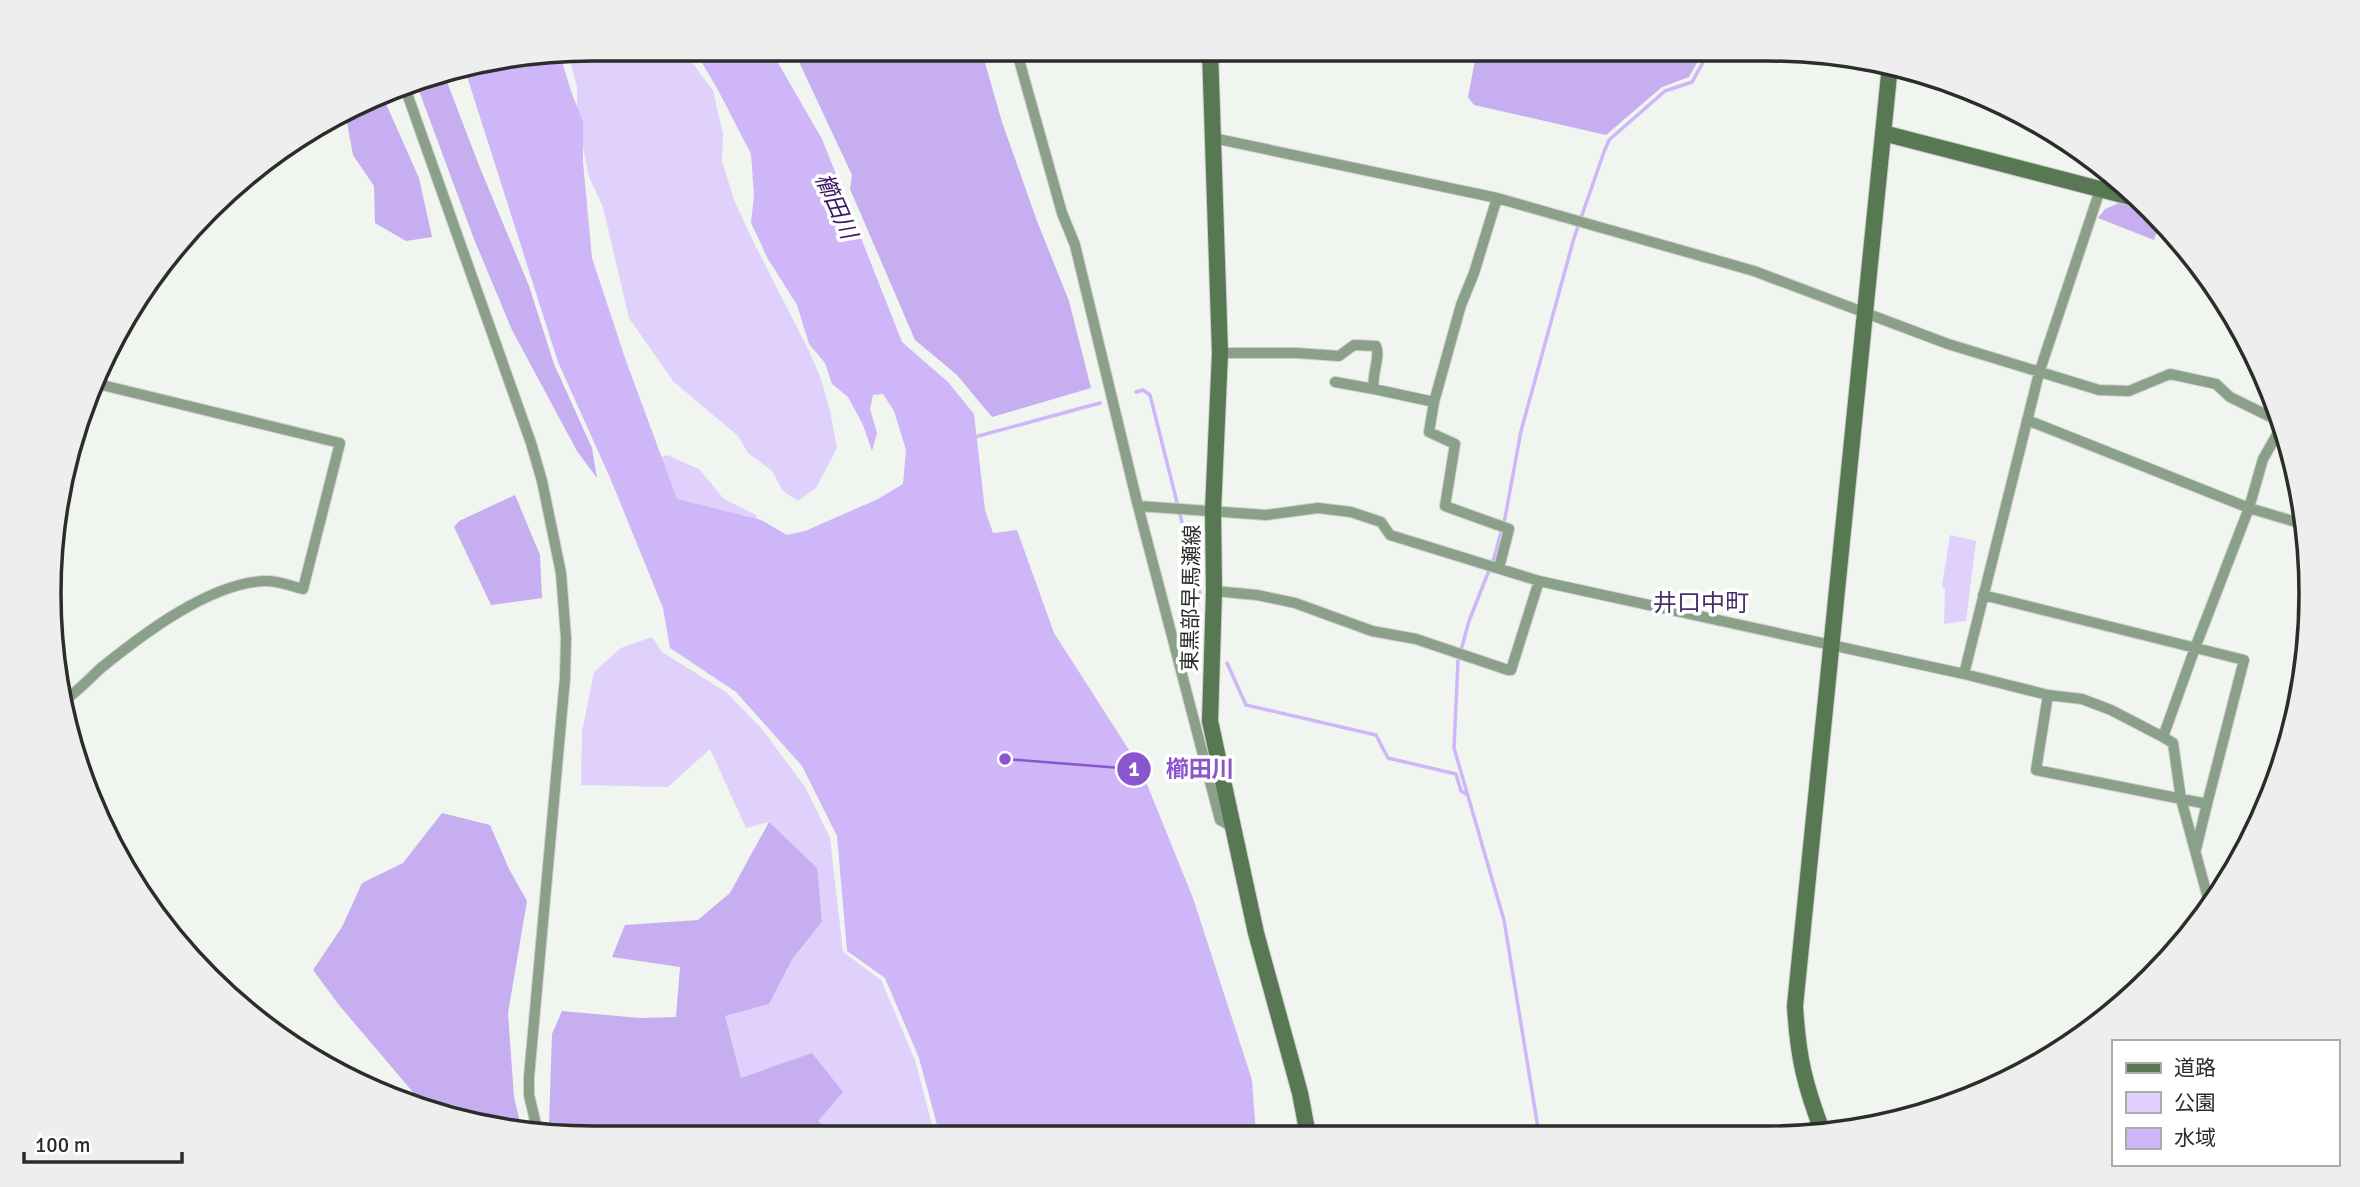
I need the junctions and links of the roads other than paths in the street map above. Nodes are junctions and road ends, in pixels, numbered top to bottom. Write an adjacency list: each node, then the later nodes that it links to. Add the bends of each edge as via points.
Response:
1 (1019, 61): 20 (street, via 1075,245)
2 (1210, 61): 6 (street, 東黒部早馬瀬線)
3 (1889, 75): 5 (street)
4 (407, 95): 39 (street, via 530,443 561,573 565,678 529,1068)
5 (1883, 133): 7 (street); 10 (street)
6 (1213, 138): 9 (street); 11 (street, 東黒部早馬瀬線)
7 (2100, 190): 8 (street); 12 (street)
8 (2118, 194)
9 (1497, 198): 10 (street, via 1754,271); 16 (street)
10 (1864, 312): 12 (street); 28 (street)
11 (1220, 353): 15 (street, via 1339,356 1354,345 1376,346); 22 (street, 東黒部早馬瀬線)
12 (2039, 373): 17 (street, via 2119,392 2178,374 2216,384 2230,397); 18 (street)
13 (1335, 382): 15 (street)
14 (104, 385): 31 (street, via 340,443 303,589 264,581 202,600 140,637)
15 (1374, 389): 16 (street)
16 (1434, 402): 24 (street, via 1429,432 1456,448 1445,506 1509,529)
17 (2269, 417)
18 (2027, 419): 21 (street); 27 (street)
19 (2275, 437): 21 (street, via 2263,459)
20 (1138, 506): 22 (street); 36 (street, via 1220,821)
21 (2249, 508): 23 (street); 29 (street)
22 (1208, 510): 24 (street, via 1266,515 1318,508 1351,512 1381,522 1390,535); 26 (street, 東黒部早馬瀬線)
23 (2294, 521)
24 (1493, 566): 25 (street)
25 (1539, 581): 26 (street, via 1511,670 1274,598); 28 (street)
26 (1214, 591): 36 (street, 東黒部早馬瀬線, via 1210,721)
27 (1983, 595): 29 (street); 30 (street)
28 (1830, 645): 30 (street); 40 (street, via 1795,1006 1800,1061)
29 (2195, 648): 33 (street); 35 (street, via 2244,660)
30 (1964, 674): 32 (street)
31 (71, 695)
32 (2048, 695): 33 (street, via 2082,699); 34 (street, via 2036,770)
33 (2163, 737): 34 (street, via 2173,743)
34 (2181, 799): 35 (street); 37 (street)
35 (2207, 804): 37 (street)
36 (1231, 826): 41 (street, 東黒部早馬瀬線)
37 (2196, 849): 38 (street)
38 (2207, 892)
39 (535, 1122)
40 (1819, 1123)
41 (1306, 1126)

